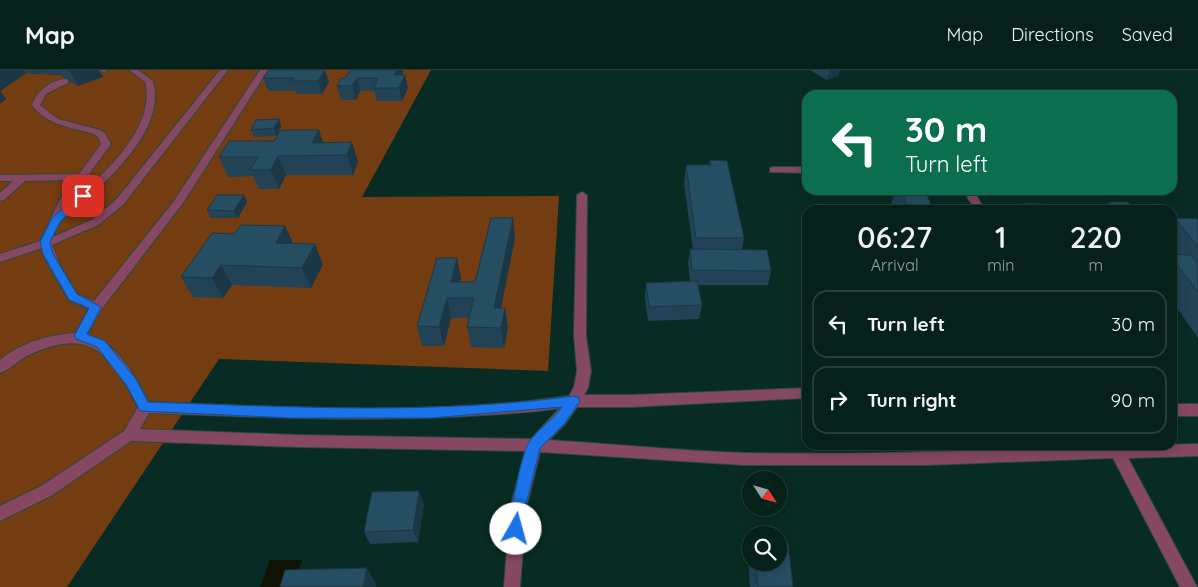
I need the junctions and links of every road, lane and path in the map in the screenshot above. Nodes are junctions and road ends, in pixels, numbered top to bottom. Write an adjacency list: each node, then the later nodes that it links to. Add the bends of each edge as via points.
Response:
1 (133, 70): 10 (street, via 149,81 152,92 150,111 142,129)
2 (224, 70): 14 (street, via 113,209 87,226)
3 (264, 70): 16 (street, via 178,203)
4 (65, 81): 8 (street, via 42,93 36,105 51,119 102,135 106,144)
5 (773, 170): 6 (street)
6 (802, 170)
7 (22, 177): 8 (street); 9 (street); 12 (street)
8 (83, 177): 10 (street); 13 (street, via 64,201)
9 (0, 178)
10 (103, 178): 13 (street)
11 (582, 195): 20 (street, via 580,336 584,371 581,388)
12 (0, 198)
13 (56, 220): 14 (street)
14 (45, 242): 15 (street); 16 (street, via 73,297)
15 (0, 258)
16 (96, 307): 17 (street)
17 (80, 336): 18 (street, via 48,341); 21 (street, via 101,344 132,383)
18 (2, 362)
19 (802, 392): 20 (street)
20 (574, 401): 21 (street, via 431,412); 25 (street)
21 (145, 407): 24 (street)
22 (1177, 410): 23 (street)
23 (1198, 410)
24 (129, 435): 25 (street, via 298,442); 30 (street, via 46,491)
25 (534, 445): 27 (street, via 744,459 927,459); 31 (street, via 518,509)
26 (1177, 449): 29 (street)
27 (1081, 450)
28 (1116, 450): 32 (street)
29 (1198, 450)
30 (0, 514)
31 (512, 587)
32 (1189, 587)

